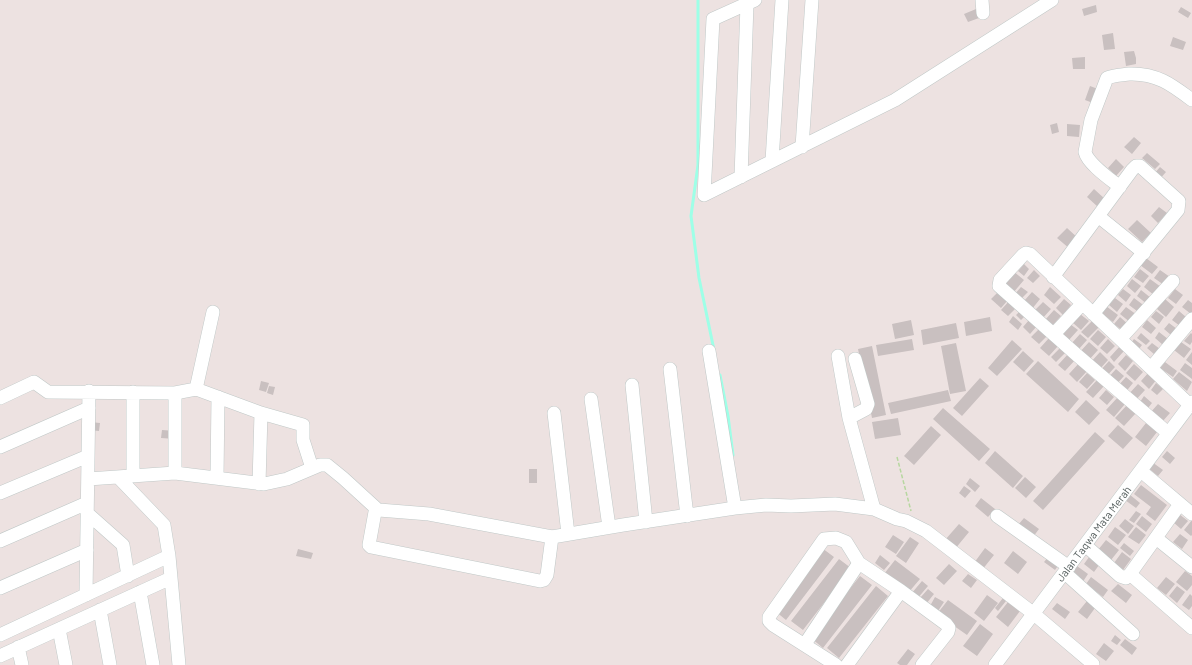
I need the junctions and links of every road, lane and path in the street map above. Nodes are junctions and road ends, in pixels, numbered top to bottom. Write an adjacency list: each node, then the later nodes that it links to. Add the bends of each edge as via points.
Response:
1 (782, 0): 9 (street)
2 (812, 0): 8 (street)
3 (982, 0): 6 (street)
4 (1052, 0): 8 (street, via 894,100)
5 (751, 2): 10 (street); 10 (street, via 714,19 704,195)
6 (983, 13)
7 (1192, 100): 11 (street, via 1175,87 1149,75 1120,75 1107,78 1091,120 1086,152 1091,162)
8 (802, 146): 9 (street)
9 (772, 161): 10 (street)
10 (741, 177)
11 (1120, 187): 12 (street); 13 (street, via 1138,165 1179,202 1178,210)
12 (1098, 216): 13 (street); 14 (street)
13 (1144, 253): 18 (street)
14 (1053, 277): 16 (street); 20 (street, via 1032,256 1026,254 1002,277 999,286)
15 (1173, 281): 21 (street)
16 (1082, 304): 18 (street); 20 (street)
17 (213, 312): 28 (street)
18 (1093, 314): 21 (street)
19 (1192, 319): 25 (street)
20 (1054, 334): 42 (street)
21 (1120, 339): 25 (street)
22 (709, 351): 57 (street)
23 (838, 356): 41 (street)
24 (855, 359): 41 (street, via 868,404 866,409)
25 (1151, 368): 36 (street)
26 (670, 369): 61 (street)
27 (632, 385): 63 (street)
28 (196, 390): 32 (street); 33 (street)
29 (89, 391): 30 (street); 31 (street); 37 (street)
30 (68, 392): 34 (street, via 48,392 34,382); 39 (street)
31 (133, 392): 32 (street); 49 (street)
32 (175, 393): 48 (street)
33 (218, 397): 40 (street); 51 (street)
34 (0, 398)
35 (591, 399): 65 (street)
36 (1191, 403): 42 (street, Jalan Taqwa Mata Merah)
37 (88, 408): 39 (street); 44 (street)
38 (554, 412): 66 (street)
39 (76, 413): 43 (street)
40 (261, 413): 46 (street, via 303,426 303,440); 53 (street)
41 (849, 418): 58 (street)
42 (1168, 433): 47 (street, Jalan Taqwa Mata Merah)
43 (0, 447)
44 (88, 456): 52 (street); 54 (street)
45 (897, 457): 64 (path)
46 (312, 468): 53 (street, via 287,479); 59 (street, via 327,465)
47 (1141, 471): 55 (street); 70 (street, Jalan Taqwa Mata Merah)
48 (175, 473): 49 (street); 51 (street)
49 (133, 476): 50 (street)
50 (119, 478): 52 (street); 72 (street, via 164,525)
51 (217, 478): 53 (street)
52 (88, 479): 56 (street)
53 (259, 484)
54 (0, 493)
55 (1180, 504): 60 (street); 68 (street)
56 (87, 508): 69 (street); 71 (street); 77 (street, via 123,545)
57 (738, 508): 58 (street, via 835,504); 61 (street)
58 (874, 509): 64 (street)
59 (378, 510): 67 (street, via 429,514); 67 (street, via 375,512 369,544 371,547 540,581 547,575)
60 (1192, 514)
61 (687, 516): 63 (street)
62 (997, 516): 75 (street)
63 (646, 522): 65 (street)
64 (914, 525): 84 (street, via 926,531)
65 (609, 527): 66 (street)
66 (568, 534): 67 (street)
67 (552, 537)
68 (1156, 538): 74 (street); 76 (street)
69 (0, 541)
70 (1085, 545): 75 (street, Jalan Taqwa Mata Merah); 76 (street, via 1120,576 1126,578)
71 (87, 550): 79 (street); 82 (street)
72 (169, 556): 77 (street); 78 (street)
73 (860, 563): 80 (street); 89 (street); 89 (street, via 846,542 836,538 824,539 769,616 769,621 773,625)
74 (1192, 567)
75 (1067, 570): 84 (street, Jalan Taqwa Mata Merah); 87 (street)
76 (1130, 574): 85 (street)
77 (128, 576): 82 (street)
78 (171, 578): 81 (street); 97 (street)
79 (0, 588)
80 (901, 591): 99 (street); 100 (street, via 948,628 948,632)
81 (140, 592): 83 (street); 96 (street)
82 (86, 595): 88 (street)
83 (100, 610): 86 (street); 95 (street)
84 (1034, 614): 92 (street); 101 (street, Jalan Taqwa Mata Merah)
85 (1192, 628)
86 (59, 629): 90 (street); 94 (street)
87 (1134, 634)
88 (0, 636)
89 (805, 644): 98 (street)
90 (18, 647): 91 (street); 93 (street)
91 (0, 656)
92 (1093, 664)
93 (22, 665)
94 (66, 665)
95 (110, 665)
96 (153, 665)
97 (179, 665)
98 (836, 665)
99 (847, 665)
100 (922, 665)
101 (995, 665)

